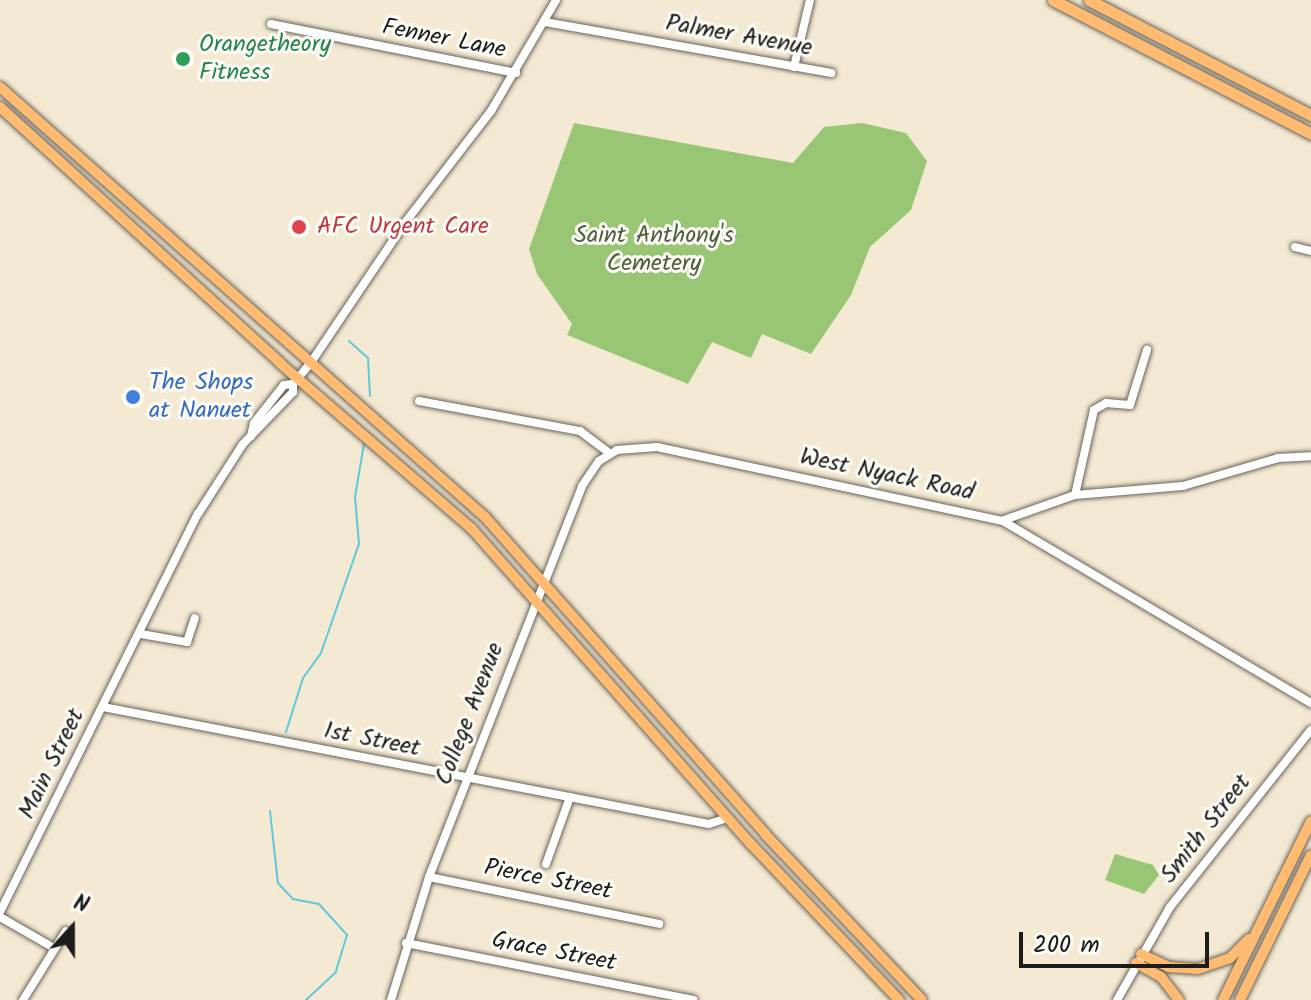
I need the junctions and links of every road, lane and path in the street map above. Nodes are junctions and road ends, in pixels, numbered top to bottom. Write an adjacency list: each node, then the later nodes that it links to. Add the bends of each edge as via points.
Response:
1 (556, 0): 5 (street, Main Street)
2 (810, 0): 7 (street)
3 (1053, 0): 13 (highway)
4 (1089, 0): 12 (highway)
5 (545, 22): 7 (street, Palmer Avenue); 8 (street, Main Street)
6 (271, 24): 8 (street, Fenner Lane)
7 (794, 67): 9 (street, Palmer Avenue)
8 (516, 73): 17 (street, Main Street, via 404,224)
9 (831, 73)
10 (0, 87): 17 (main road)
11 (0, 107): 18 (main road)
12 (1311, 115)
13 (1311, 134)
14 (1295, 247): 15 (street)
15 (1311, 251)
16 (1147, 350): 22 (street, via 1130,405 1106,403 1094,410)
17 (310, 364): 18 (street, Main Street); 24 (main road, via 460,494)
18 (295, 382): 25 (main road, via 456,514); 27 (street, Main Street, via 293,392 251,436 198,514)
19 (419, 401): 20 (street, via 580,431)
20 (609, 453): 23 (street, West Nyack Road, via 632,446 657,447); 24 (street, College Avenue, via 586,479)
21 (1311, 456): 22 (street, via 1278,458 1183,486)
22 (1075, 495): 23 (street)
23 (1003, 521): 28 (street, West Nyack Road)
24 (545, 580): 25 (street, College Avenue); 49 (main road, via 765,834)
25 (537, 599): 31 (street, College Avenue); 33 (main road)
26 (195, 618): 27 (street, via 187,642)
27 (141, 634): 29 (street, Main Street)
28 (1311, 703)
29 (103, 707): 31 (street, 1st Street); 39 (street, Main Street)
30 (1311, 730): 44 (street, Smith Street, via 1178,895)
31 (467, 778): 32 (street, 1st Street); 38 (street, College Avenue)
32 (570, 797): 33 (street, 1st Street, via 709,824); 36 (street)
33 (728, 818): 48 (main road)
34 (1311, 821): 37 (main road)
35 (1311, 855): 53 (main road)
36 (546, 864)
37 (1287, 875): 44 (main road, via 1248,940 1223,962 1180,970); 52 (main road)
38 (429, 877): 40 (street, Pierce Street); 42 (street, College Avenue)
39 (0, 914): 43 (street)
40 (659, 924)
41 (66, 931): 43 (street)
42 (406, 943): 46 (street, College Avenue); 47 (street, Grace Street)
43 (54, 948): 45 (street)
44 (1138, 959): 50 (street, Smith Street); 51 (main road)
45 (23, 1000)
46 (391, 1000)
47 (693, 1000)
48 (899, 1000)
49 (922, 1000)
50 (1117, 1000)
51 (1179, 1000)
52 (1223, 1000)
53 (1241, 1000)

